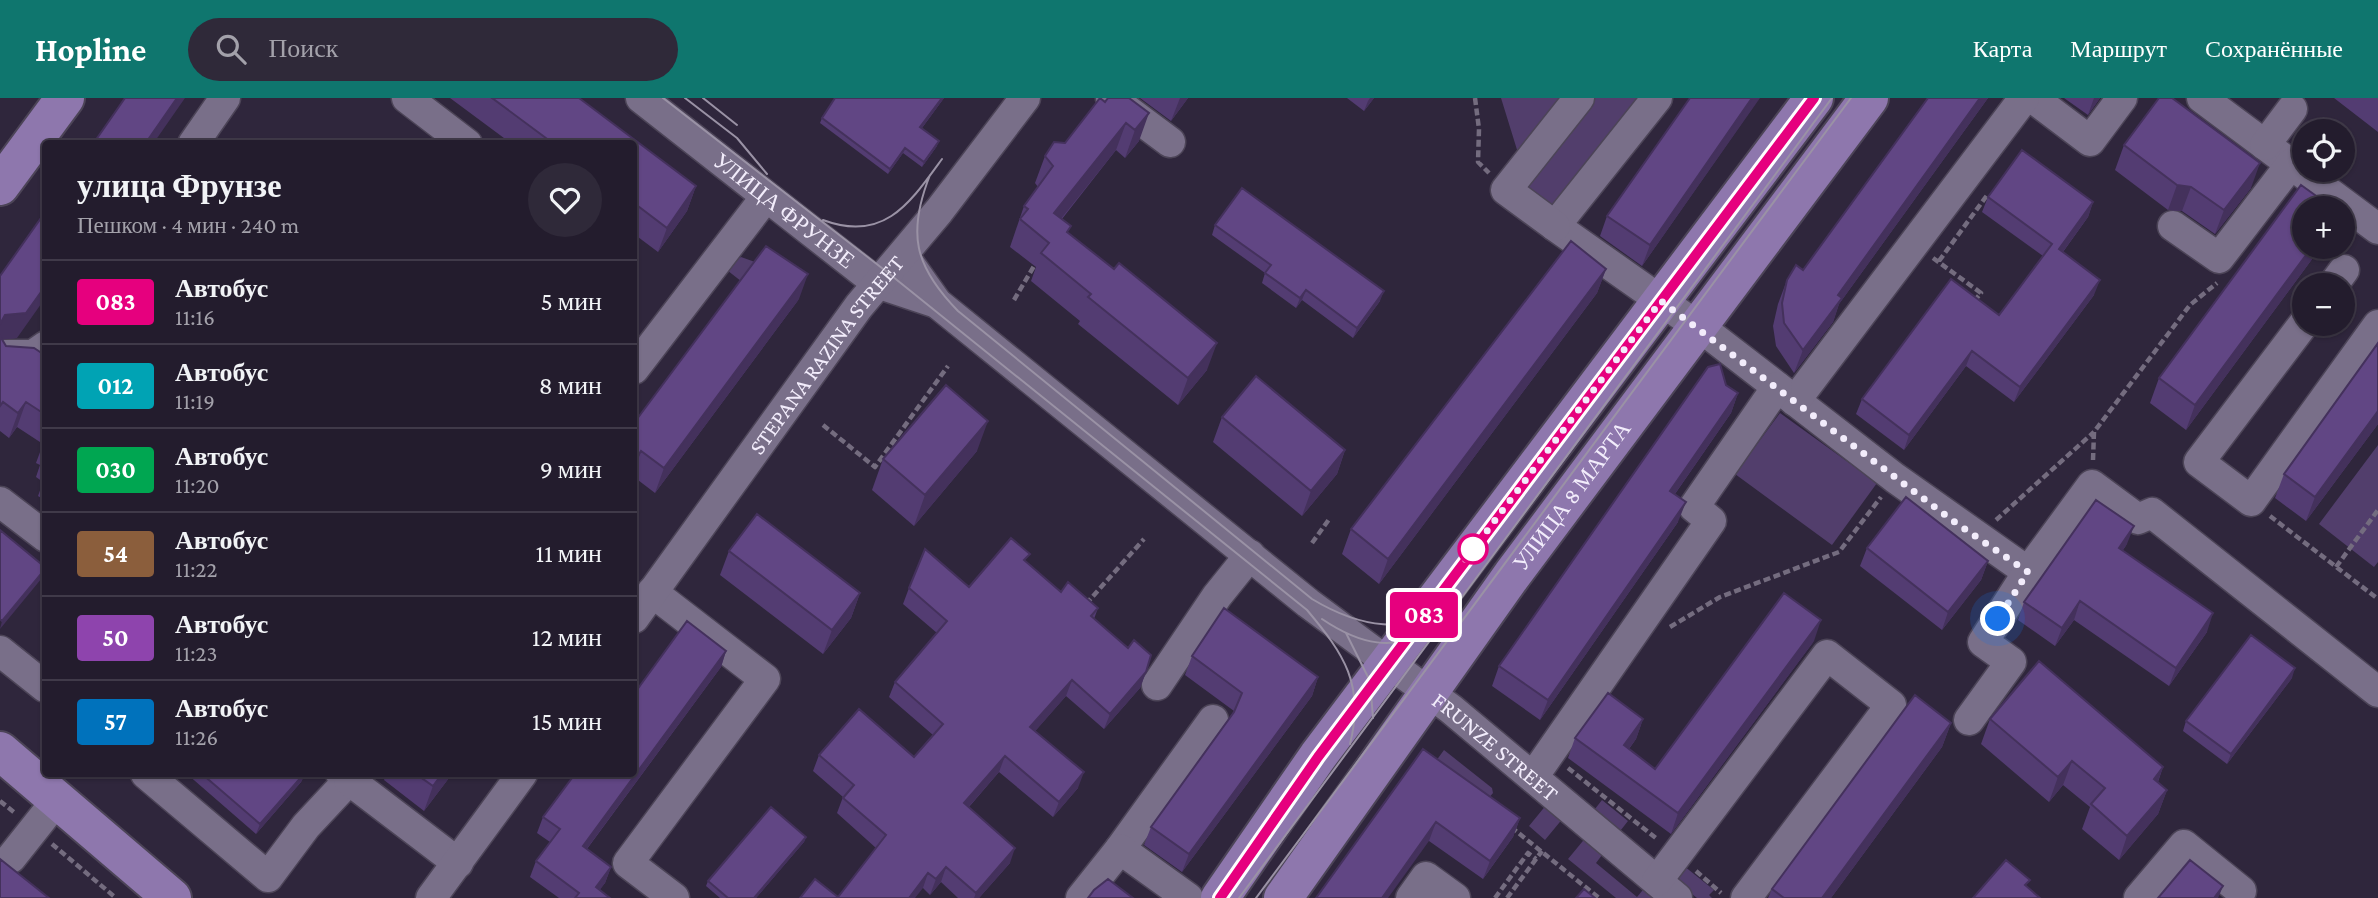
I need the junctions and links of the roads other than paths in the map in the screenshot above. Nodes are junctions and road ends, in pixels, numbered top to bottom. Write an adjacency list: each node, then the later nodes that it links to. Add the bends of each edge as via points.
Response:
1 (65, 98): 21 (main road)
2 (225, 98): 16 (street)
3 (407, 98): 17 (street)
4 (641, 98): 22 (street, УЛИЦА ФРУНЗЕ)
5 (1025, 98): 26 (street, STEPANA RAZINA STREET)
6 (1111, 98): 18 (street)
7 (1579, 98): 23 (street, via 1506,190)
8 (1657, 98): 23 (street)
9 (1814, 98): 28 (main road, УЛИЦА 8 МАРТА)
10 (1869, 98): 31 (main road, УЛИЦА 8 МАРТА)
11 (2024, 98): 36 (street)
12 (2033, 98): 13 (street, via 2090,141)
13 (2122, 98)
14 (2202, 98): 19 (street)
15 (2292, 110): 19 (street)
16 (196, 140)
17 (462, 140)
18 (1170, 142)
19 (2265, 145): 20 (street)
20 (2291, 164): 24 (street, via 2219,258); 25 (street)
21 (0, 186)
22 (765, 198): 27 (street, УЛИЦА ФРУНЗЕ); 35 (street)
23 (1555, 226): 28 (street)
24 (2173, 226)
25 (2378, 229)
26 (903, 255): 27 (street, STEPANA RAZINA STREET); 29 (street, УЛИЦА ФРУНЗЕ)
27 (877, 283): 29 (street, УЛИЦА ФРУНЗЕ); 41 (street, STEPANA RAZINA STREET)
28 (1661, 301): 31 (street); 44 (main road, УЛИЦА 8 МАРТА)
29 (937, 303): 39 (street, УЛИЦА ФРУНЗЕ)
30 (2378, 325): 32 (street, via 2251,501 2199,462)
31 (1698, 327): 36 (street); 48 (main road, УЛИЦА 8 МАРТА)
32 (2294, 336)
33 (42, 349): 34 (street, via 33,355)
34 (5, 355)
35 (637, 365)
36 (1786, 394): 40 (street); 56 (street, via 1694,507 1711,521)
37 (0, 502): 38 (street)
38 (42, 534)
39 (1250, 555): 44 (street, FRUNZE STREET); 46 (street)
40 (2028, 572): 47 (street, via 2092,485 2138,519 2152,513); 50 (street, via 1983,642 2011,662)
41 (652, 592): 42 (street, STEPANA RAZINA STREET); 65 (street, via 765,679 628,863)
42 (637, 614)
43 (0, 651): 45 (street)
44 (1389, 663): 48 (street, FRUNZE STREET); 68 (main road, УЛИЦА 8 МАРТА)
45 (42, 685)
46 (1157, 685)
47 (2378, 691)
48 (1428, 692): 56 (street, FRUNZE STREET); 69 (main road, УЛИЦА 8 МАРТА)
49 (1213, 720): 58 (street)
50 (1969, 720)
51 (0, 751): 57 (main road)
52 (150, 777): 53 (street, via 268,877)
53 (347, 777)
54 (349, 777): 60 (street)
55 (520, 777): 60 (street)
56 (1534, 778): 61 (street, FRUNZE STREET)
57 (45, 814): 59 (street); 63 (main road)
58 (1120, 849): 66 (street); 67 (street)
59 (11, 858)
60 (458, 863): 64 (street)
61 (1667, 890): 72 (street, via 1677,855 1827,656 1891,705)
62 (2241, 891): 73 (street, via 2184,845)
63 (172, 898)
64 (431, 898)
65 (674, 898)
66 (1081, 898)
67 (1188, 898)
68 (1220, 898)
69 (1283, 898)
70 (1411, 898): 71 (street, via 1426,877)
71 (1455, 898)
72 (1746, 898)
73 (2139, 898)

